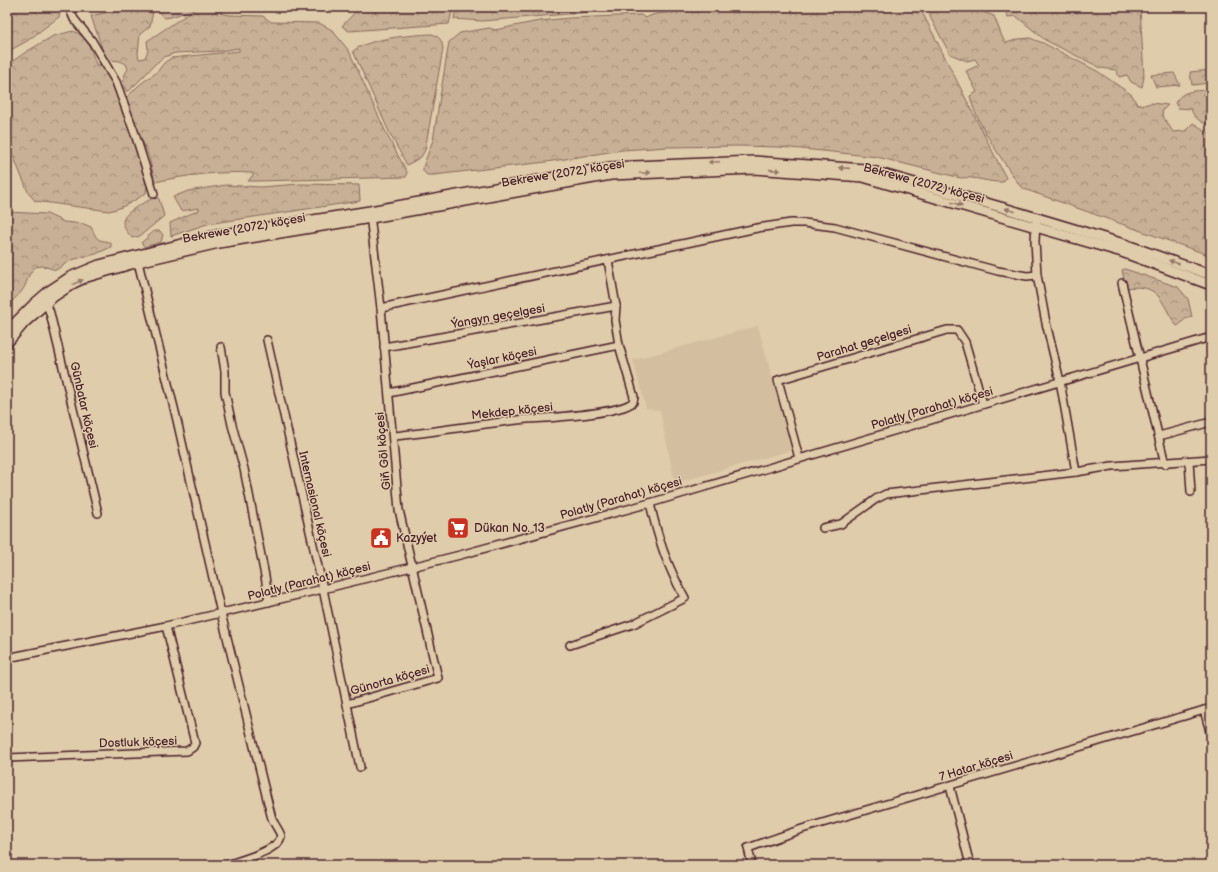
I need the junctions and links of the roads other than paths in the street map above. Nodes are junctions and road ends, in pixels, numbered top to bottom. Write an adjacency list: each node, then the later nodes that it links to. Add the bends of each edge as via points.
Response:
1 (69, 7): 2 (street, via 74,19 92,41 116,82 136,134)
2 (154, 194)
3 (370, 215): 4 (main road, Bekrewe (2072) köçesi, via 610,167 754,161 865,169); 6 (main road, Bekrewe (2072) köçesi, via 219,243); 13 (street, Giň Göl köçesi); 14 (main road, Bekrewe (2072) köçesi, via 217,235 99,265 70,277 49,291)
4 (1036, 222): 7 (street); 8 (main road, Bekrewe (2072) köçesi, one-way to 4, via 1124,244); 10 (main road, Bekrewe (2072) köçesi)
5 (608, 260): 7 (street, via 757,228 804,223 848,230 998,271 1026,276); 12 (street); 13 (street)
6 (138, 262): 11 (main road, Bekrewe (2072) köçesi, one-way to 6, via 87,278); 40 (street)
7 (1037, 275): 22 (street)
8 (1211, 275)
9 (1122, 283): 21 (street)
10 (1211, 285)
11 (46, 302): 17 (main road, Bekrewe (2072) köçesi); 35 (street, Günbatar köçesi)
12 (616, 306): 18 (street); 20 (street, Ýangyn geçelgesi)
13 (381, 308): 20 (street, Giň Göl köçesi)
14 (7, 331)
15 (1211, 337): 21 (street, Polatly (Parahat) köçesi)
16 (267, 340): 38 (street, Internasional köçesi)
17 (7, 343)
18 (619, 345): 23 (street, Ýaşlar köçesi); 26 (street, Mekdep köçesi, via 634,397 630,405 601,412)
19 (220, 347): 39 (street, via 225,371 225,392 244,469)
20 (384, 347): 23 (street, Giň Göl köçesi)
21 (1141, 358): 22 (street, Polatly (Parahat) köçesi); 27 (street)
22 (1060, 381): 24 (street, Polatly (Parahat) köçesi); 32 (street)
23 (389, 393): 26 (street, Giň Göl köçesi)
24 (983, 404): 28 (street, Polatly (Parahat) köçesi); 28 (street, Parahat geçelgesi, via 965,342 957,330 947,330 778,380)
25 (1211, 422): 27 (street)
26 (393, 436): 37 (street, Giň Göl köçesi, via 400,510)
27 (1159, 436): 31 (street)
28 (799, 458): 34 (street, Polatly (Parahat) köçesi)
29 (1211, 459): 30 (street)
30 (1188, 462): 31 (street); 33 (street)
31 (1165, 464): 32 (street, via 1112,466)
32 (1076, 472): 36 (street, via 886,494 841,524)
33 (1191, 492)
34 (650, 503): 37 (street, Polatly (Parahat) köçesi); 42 (street, via 662,548 685,598 633,624)
35 (98, 513)
36 (823, 528)
37 (412, 567): 38 (street, Polatly (Parahat) köçesi); 44 (street, Giň Göl köçesi)
38 (323, 590): 39 (street, Polatly (Parahat) köçesi); 45 (street, Internasional köçesi)
39 (269, 602): 40 (street, Polatly (Parahat) köçesi)
40 (221, 613): 41 (street, Polatly (Parahat) köçesi); 51 (street, via 271,816 281,836 278,843 270,849)
41 (166, 626): 43 (street, Polatly (Parahat) köçesi); 48 (street, Dostluk köçesi, via 195,743 193,747 186,751)
42 (570, 645)
43 (7, 658)
44 (438, 678): 45 (street, Günorta köçesi)
45 (347, 704): 49 (street, Internasional köçesi)
46 (1208, 709): 47 (street); 50 (street, 7 Hatar köçesi)
47 (1211, 735)
48 (7, 758)
49 (360, 767)
50 (950, 786): 52 (street, 7 Hatar köçesi, via 802,829 748,848); 53 (street)
51 (227, 865)
52 (752, 865)
53 (970, 865)

